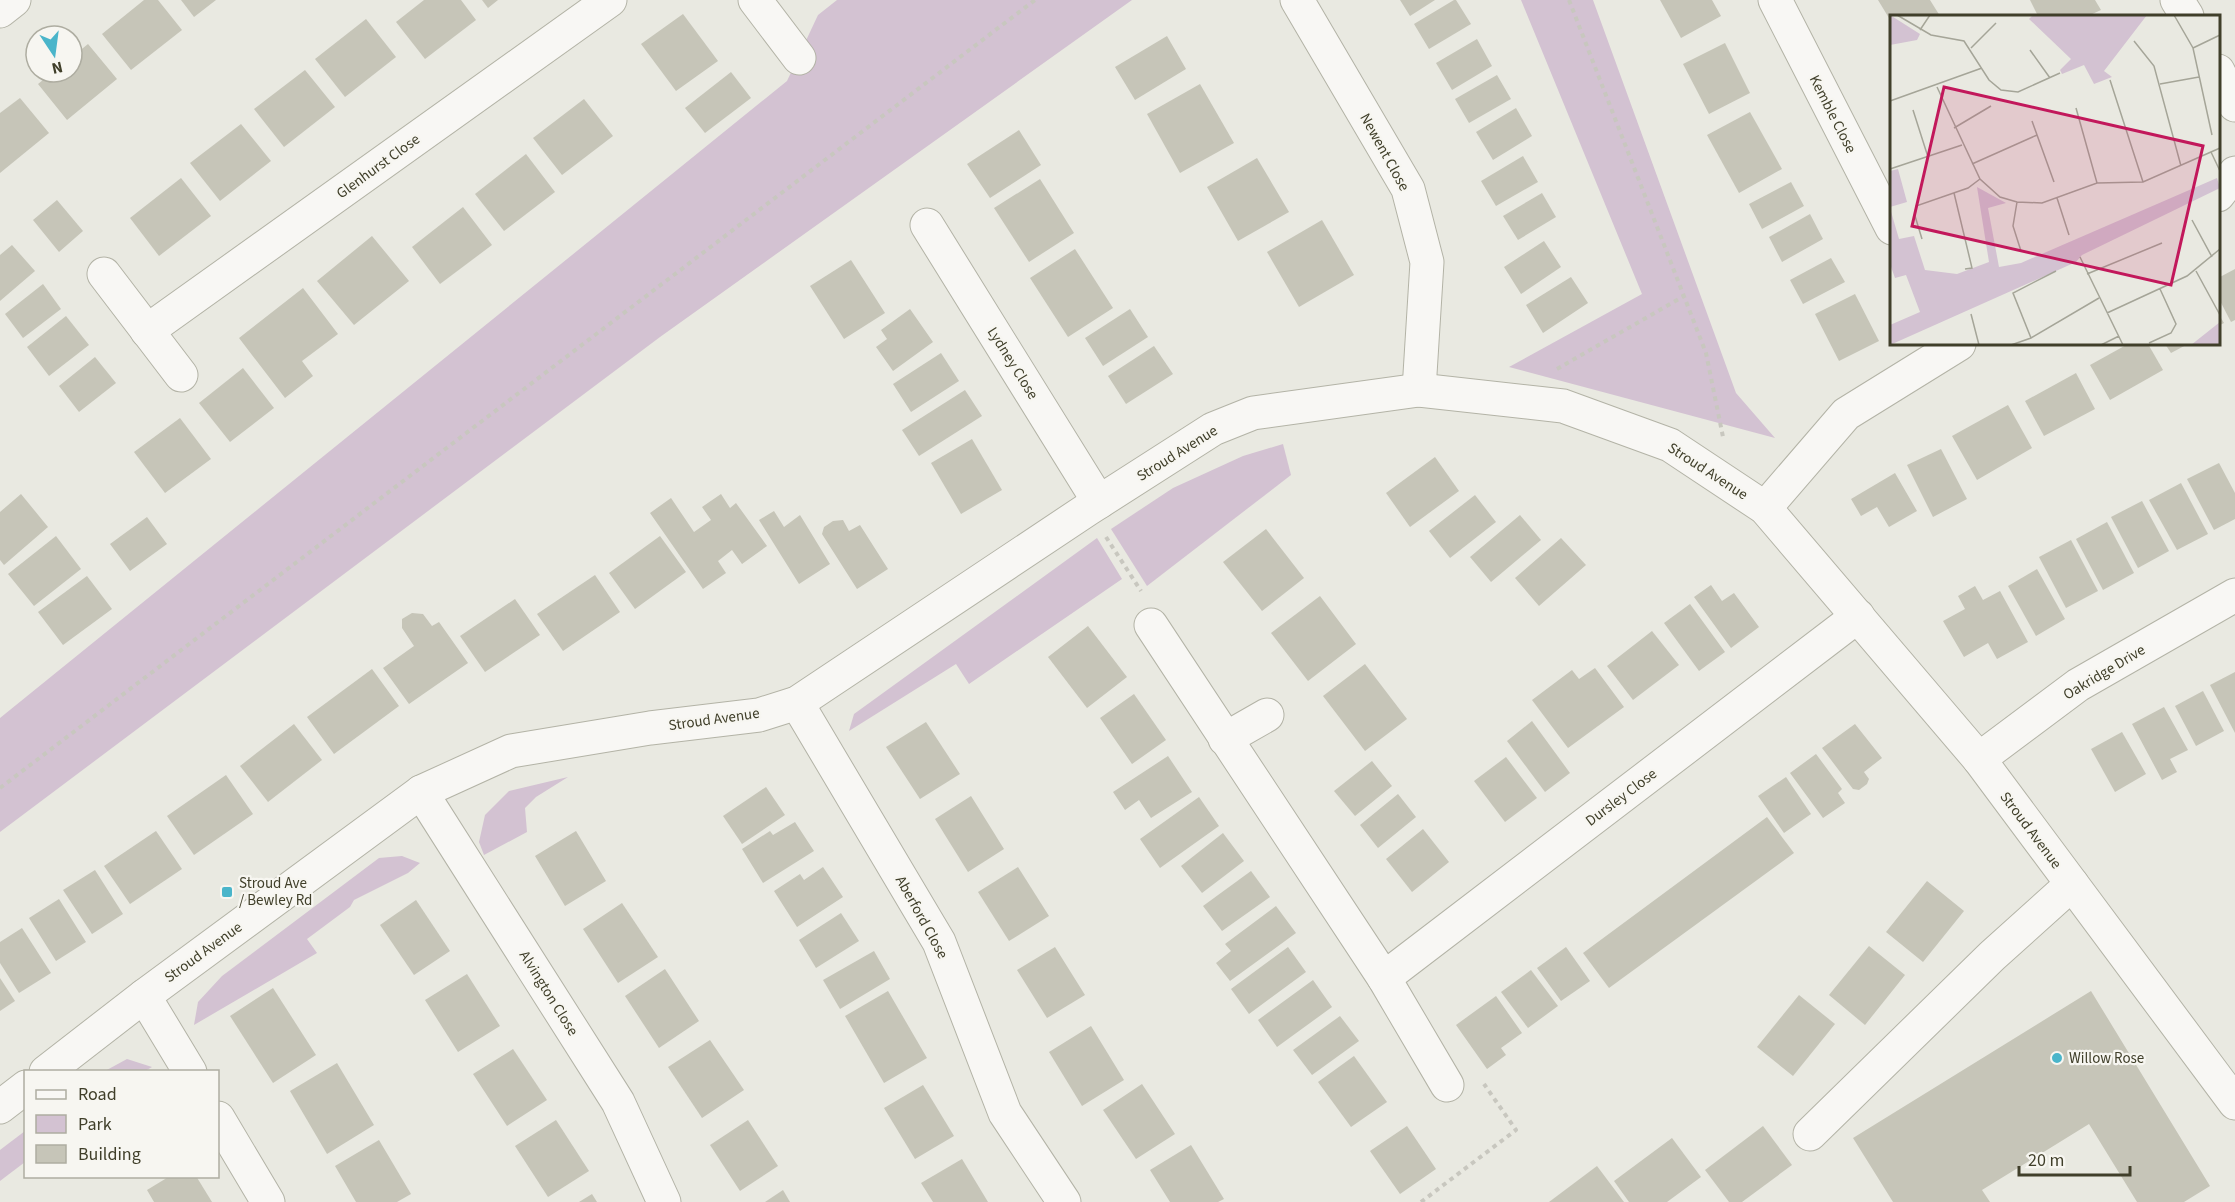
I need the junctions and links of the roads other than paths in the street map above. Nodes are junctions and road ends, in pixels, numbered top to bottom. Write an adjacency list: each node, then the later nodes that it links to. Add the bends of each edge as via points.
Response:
1 (14, 0): 7 (street)
2 (609, 0): 17 (street, Glenhurst Close)
3 (755, 0): 9 (street)
4 (1297, 0): 20 (street, Newent Close, via 1408,189 1427,262)
5 (1775, 0): 14 (street, Kemble Close)
6 (2177, 0): 8 (street)
7 (0, 11)
8 (2186, 15)
9 (799, 58)
10 (2220, 75): 11 (street)
11 (2235, 105)
12 (2235, 173): 13 (street)
13 (2220, 192)
14 (1890, 224)
15 (927, 225): 21 (street, Lydney Close)
16 (104, 274): 17 (street)
17 (147, 332): 19 (street)
18 (1954, 345): 22 (street, via 1846,414)
19 (180, 375)
20 (1419, 390): 21 (street, Stroud Avenue, via 1253,413 1213,429); 22 (street, Stroud Avenue, via 1563,406 1670,445)
21 (1094, 505): 26 (street, Stroud Avenue)
22 (1765, 508): 24 (street, Stroud Avenue)
23 (2234, 599): 29 (street, Oakridge Drive, via 2078,685)
24 (1858, 616): 29 (street, Stroud Avenue); 32 (street, Dursley Close)
25 (1150, 625): 28 (street)
26 (797, 703): 30 (street, Stroud Avenue, via 759,715 511,751); 44 (street, Aberford Close, via 939,942 1005,1113)
27 (1267, 715): 28 (street)
28 (1225, 739): 32 (street)
29 (1979, 759): 31 (street, Stroud Avenue)
30 (421, 792): 33 (street, Stroud Avenue); 43 (street, Alvington Close, via 618,1102)
31 (2072, 884): 38 (street, Stroud Avenue); 41 (street, via 1992,956)
32 (1384, 978): 36 (street)
33 (144, 996): 34 (street, Stroud Avenue); 35 (street)
34 (47, 1070)
35 (188, 1070)
36 (1447, 1085)
37 (24, 1089): 39 (street)
38 (2235, 1103)
39 (0, 1107)
40 (219, 1120): 42 (street)
41 (1810, 1134)
42 (268, 1202)
43 (664, 1202)
44 (1064, 1202)

